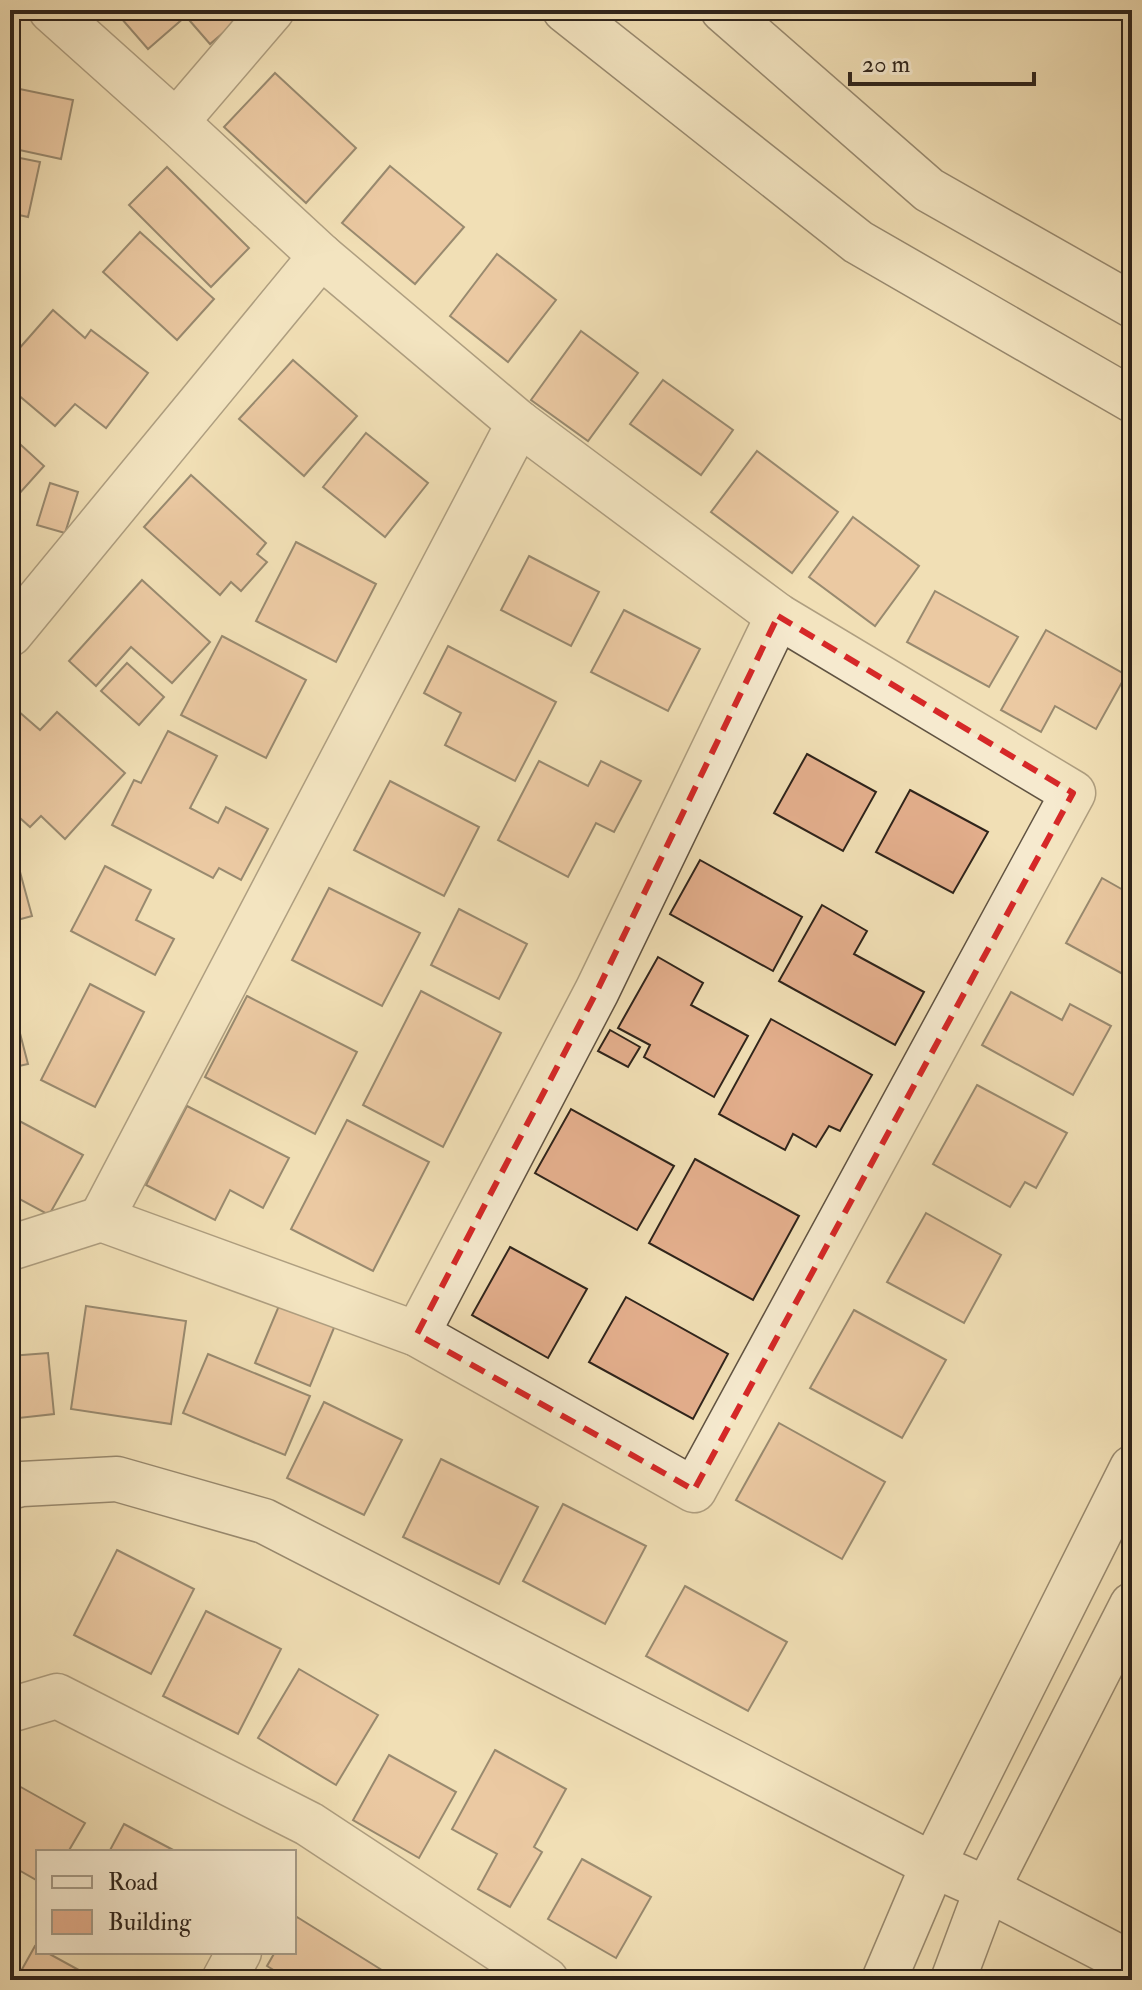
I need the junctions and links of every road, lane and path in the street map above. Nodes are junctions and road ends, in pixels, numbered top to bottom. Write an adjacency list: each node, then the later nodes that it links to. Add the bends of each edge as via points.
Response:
1 (51, 10): 5 (street)
2 (272, 10): 5 (street)
3 (565, 10): 8 (street, via 858,242)
4 (723, 10): 7 (street, via 929,190)
5 (176, 122): 6 (street)
6 (321, 256): 9 (street); 11 (street)
7 (1132, 305)
8 (1132, 400)
9 (519, 423): 10 (street); 12 (street)
10 (778, 616): 14 (street, via 597,991); 14 (street, via 1073,793 694,1490)
11 (10, 634)
12 (101, 1219): 13 (street); 14 (street)
13 (10, 1248)
14 (417, 1334)
15 (1132, 1468): 20 (street)
16 (10, 1487): 20 (street, via 117,1479 264,1521)
17 (1132, 1605): 21 (street)
18 (10, 1710): 19 (street, via 57,1696)
19 (301, 1838): 25 (street)
20 (933, 1865): 21 (street); 26 (street)
21 (987, 1889): 23 (street); 27 (street)
22 (238, 1954): 24 (street)
23 (1132, 1964)
24 (224, 1980)
25 (546, 1980)
26 (884, 1980)
27 (953, 1980)

